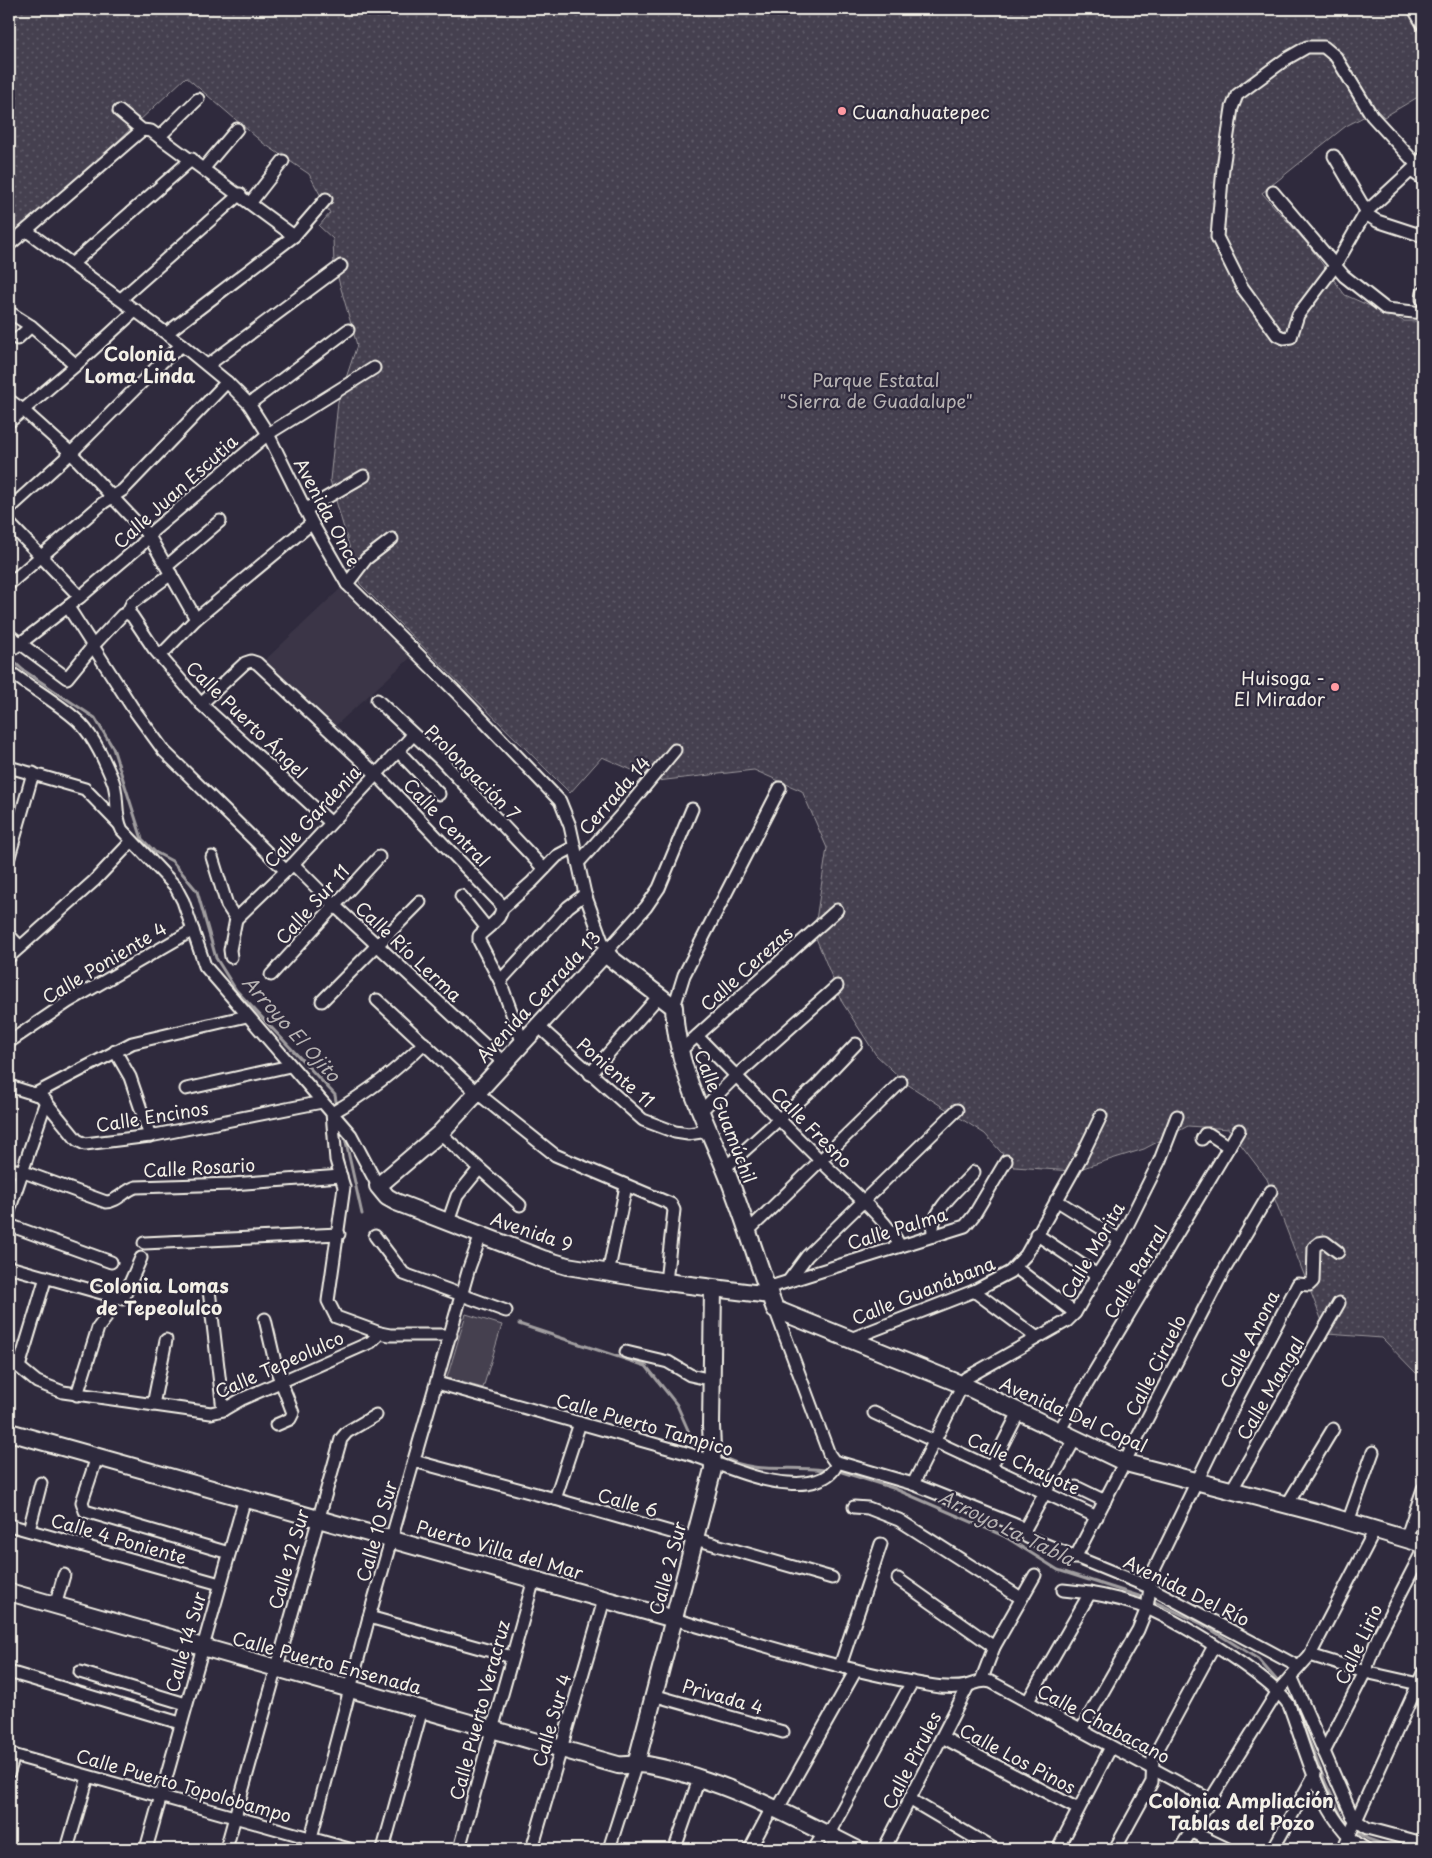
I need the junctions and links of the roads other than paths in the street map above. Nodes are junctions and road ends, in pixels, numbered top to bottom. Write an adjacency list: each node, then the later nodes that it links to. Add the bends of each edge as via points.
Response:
1 (1414, 9): 2 (street)
2 (1423, 24)
3 (198, 98): 7 (street)
4 (119, 111): 6 (street)
5 (237, 129): 12 (street)
6 (142, 130): 7 (street, via 151,131); 19 (street)
7 (159, 137): 9 (street)
8 (1334, 156): 18 (street)
9 (192, 159): 12 (street); 23 (street)
10 (282, 161): 17 (street)
11 (1417, 165): 13 (street); 18 (street); 25 (street, via 1372,116 1330,50 1319,46 1307,47 1236,95 1223,168 1217,237 1244,292 1278,335 1289,338 1298,314)
12 (204, 168): 15 (street)
13 (1423, 179)
14 (1273, 192): 25 (street)
15 (240, 194): 17 (street); 26 (street)
16 (326, 199): 20 (street)
17 (251, 202): 20 (street)
18 (1366, 212): 21 (street, via 1377,221); 25 (street)
19 (27, 231): 22 (street); 23 (street, Avenida Once)
20 (294, 236): 32 (street)
21 (1423, 236)
22 (9, 245)
23 (72, 264): 26 (street, Avenida Once)
24 (341, 266): 36 (street)
25 (1335, 266): 29 (street, via 1384,308)
26 (121, 299): 27 (street, Avenida Once)
27 (136, 310): 32 (street, Avenida Once); 35 (street)
28 (9, 312): 30 (street)
29 (1423, 313)
30 (31, 326): 33 (street); 35 (street)
31 (348, 330): 40 (street)
32 (167, 333): 34 (street, Avenida Once)
33 (17, 339)
34 (182, 345): 36 (street, Avenida Once); 44 (street)
35 (76, 365): 41 (street)
36 (208, 365): 38 (street, Avenida Once)
37 (374, 368): 43 (street, Calle Juan Escutia)
38 (227, 382): 40 (street, Avenida Once); 46 (street, via 123,490)
39 (9, 400): 41 (street)
40 (249, 404): 43 (street, Avenida Once)
41 (23, 410): 42 (street); 44 (street)
42 (9, 422)
43 (268, 434): 48 (street, Avenida Once); 52 (street, Calle Juan Escutia)
44 (71, 453): 46 (street); 47 (street)
45 (364, 476): 48 (street)
46 (112, 497): 52 (street); 54 (street)
47 (9, 509)
48 (306, 510): 51 (street, Avenida Once)
49 (220, 521): 55 (street)
50 (9, 523): 54 (street)
51 (312, 523): 57 (street, Avenida Once); 61 (street)
52 (149, 536): 55 (street); 58 (street, Calle Juan Escutia)
53 (392, 539): 57 (street, via 366,559)
54 (40, 557): 56 (street); 58 (street)
55 (169, 570): 60 (street, via 132,603); 61 (street)
56 (9, 584)
57 (347, 584): 82 (street, Avenida Once, via 554,793 565,811)
58 (80, 597): 59 (street, Calle Juan Escutia)
59 (68, 607): 63 (street, Calle Juan Escutia); 64 (street, Calle Río Lerma)
60 (127, 613): 64 (street); 66 (street, Calle Puerto Ángel)
61 (196, 619): 66 (street)
62 (9, 635): 63 (street)
63 (22, 643): 64 (street, via 66,678); 65 (street, Calle Juan Escutia)
64 (92, 646): 87 (street, Calle Río Lerma, via 164,752)
65 (9, 652)
66 (160, 656): 69 (street, Calle Puerto Ángel)
67 (9, 671): 80 (street, via 73,716 88,732 113,783)
68 (377, 700): 70 (street, Prolongación 7)
69 (201, 704): 75 (street, Calle Central, via 245,663 257,663); 79 (street, Calle Puerto Ángel)
70 (413, 735): 71 (street, Calle Gardenia); 88 (street, Prolongación 7, via 441,760)
71 (398, 750): 75 (street, Calle Gardenia); 77 (street)
72 (675, 750): 86 (street, Cerrada 14)
73 (9, 767): 74 (street)
74 (33, 774): 80 (street, via 85,789); 83 (street)
75 (376, 774): 79 (street, Calle Gardenia); 93 (street, Calle Central)
76 (780, 788): 110 (street, Calle Guamúchil, via 684,975)
77 (439, 794)
78 (692, 809): 101 (street, Avenida Cerrada 13, via 660,888)
79 (330, 822): 87 (street, Calle Gardenia)
80 (119, 824): 81 (street, Avenida 9)
81 (131, 842): 97 (street, Avenida 9, via 175,886); 100 (street)
82 (574, 847): 86 (street, Avenida Once); 88 (street, via 557,856)
83 (9, 857)
84 (212, 857): 95 (street, via 227,905)
85 (379, 857): 92 (street, Calle Sur 11)
86 (578, 863): 89 (street, Avenida Once)
87 (290, 867): 92 (street, Calle Río Lerma); 95 (street, Calle Gardenia)
88 (544, 870): 93 (street)
89 (585, 894): 101 (street, Avenida Once); 105 (street, via 568,907)
90 (461, 896): 96 (street)
91 (420, 902): 99 (street)
92 (335, 906): 99 (street, Calle Río Lerma); 104 (street, Calle Sur 11)
93 (503, 908): 96 (street, via 502,915)
94 (837, 910): 113 (street, Calle Cerezas)
95 (236, 919): 103 (street)
96 (486, 927): 105 (street, via 479,941)
97 (193, 930): 111 (street, Avenida 9, via 205,966); 115 (street, Calle Poniente 4, via 68,1002)
98 (9, 935): 100 (street)
99 (378, 945): 109 (street); 120 (street, Calle Río Lerma)
100 (20, 947): 102 (street)
101 (606, 952): 107 (street); 112 (street, Avenida Cerrada 13)
102 (9, 957)
103 (231, 957)
104 (271, 975)
105 (500, 981): 114 (street)
106 (837, 986): 123 (street)
107 (659, 996): 110 (street); 122 (street)
108 (377, 1000): 116 (street)
109 (322, 1001)
110 (674, 1007): 119 (street, Calle Guamúchil)
111 (247, 1016): 118 (street, via 147,1038); 121 (street, Avenida 9)
112 (537, 1025): 114 (street, Avenida Cerrada 13); 122 (street, Poniente 11)
113 (696, 1036): 119 (street, Calle Cerezas); 123 (street, Calle Fresno)
114 (522, 1041): 120 (street, Avenida Cerrada 13)
115 (9, 1042)
116 (424, 1043): 127 (street); 133 (street, via 384,1080)
117 (856, 1044): 136 (street, via 817,1085)
118 (115, 1051): 128 (street); 140 (street, via 130,1077)
119 (679, 1052): 132 (street, Calle Guamúchil)
120 (504, 1062): 127 (street, Avenida Cerrada 13)
121 (290, 1066): 126 (street); 130 (street, Avenida 9)
122 (590, 1074): 138 (street, Poniente 11, via 652,1125 688,1134)
123 (736, 1076): 132 (street); 136 (street, Calle Fresno)
124 (901, 1082): 143 (street)
125 (9, 1086): 128 (street, Calle Encinos)
126 (186, 1089)
127 (476, 1092): 139 (street, Avenida Cerrada 13); 152 (street, via 555,1155)
128 (35, 1094): 129 (street, Calle Encinos)
129 (46, 1101): 140 (street, Calle Encinos, via 82,1144); 148 (street)
130 (322, 1102): 133 (street, Avenida 9); 140 (street, Calle Encinos)
131 (957, 1110): 155 (street)
132 (700, 1112): 138 (street, Calle Guamúchil)
133 (332, 1113): 150 (street, via 336,1160); 151 (street, Avenida 9, via 350,1135)
134 (1101, 1116): 154 (street, Calle Guanábana, via 1082,1157)
135 (1176, 1116): 166 (street, Calle Morita, via 1160,1160)
136 (777, 1119): 143 (street, Calle Fresno); 145 (street)
137 (1239, 1130): 142 (street, Calle Parral)
138 (708, 1131): 145 (street, Calle Guamúchil)
139 (440, 1132): 147 (street); 151 (street, Avenida Cerrada 13)
140 (150, 1136)
141 (1202, 1138): 142 (street, via 1209,1134)
142 (1229, 1147): 210 (street, Calle Parral)
143 (820, 1160): 155 (street, Calle Fresno); 160 (street)
144 (1006, 1162): 165 (street, Calle Palma, via 970,1222)
145 (725, 1168): 160 (street, Calle Guamúchil)
146 (9, 1169): 148 (street, Calle Rosario)
147 (480, 1169): 156 (street); 158 (street, via 457,1196)
148 (21, 1171): 150 (street, Calle Rosario, via 106,1202 112,1202 127,1189 136,1187); 157 (street)
149 (974, 1172): 165 (street, via 935,1216)
150 (341, 1176): 161 (street, via 344,1187)
151 (378, 1186): 158 (street, Avenida 9, via 396,1202)
152 (626, 1186): 174 (street); 178 (street, via 672,1205)
153 (1272, 1191): 219 (street, Calle Ciruelo, via 1219,1280)
154 (1056, 1200): 162 (street, Calle Guanábana); 166 (street)
155 (863, 1202): 168 (street, Calle Fresno); 177 (street, via 807,1256)
156 (520, 1205)
157 (9, 1211)
158 (448, 1222): 163 (street, Avenida 9)
159 (9, 1225): 171 (street)
160 (748, 1231): 184 (street, Calle Guamúchil)
161 (339, 1234): 167 (street); 189 (street, via 328,1293 331,1309 340,1319)
162 (1036, 1234): 173 (street, Calle Guanábana); 175 (street)
163 (481, 1235): 174 (street, Avenida 9, via 543,1259); 183 (street, Calle 10 Sur)
164 (375, 1236): 183 (street, via 404,1274)
165 (933, 1236): 168 (street, Calle Palma)
166 (1120, 1240): 175 (street, Calle Morita)
167 (144, 1243)
168 (900, 1246): 177 (street, Calle Palma)
169 (1338, 1252): 222 (street, Calle Anona, via 1325,1242 1314,1247 1313,1281 1294,1288 1285,1313 1237,1399)
170 (141, 1258): 182 (street, via 126,1298)
171 (111, 1262)
172 (9, 1267): 176 (street)
173 (1016, 1268): 181 (street, Calle Guanábana); 187 (street)
174 (608, 1274): 178 (street, Avenida 9)
175 (1097, 1275): 187 (street, Calle Morita)
176 (46, 1277): 182 (street); 196 (street)
177 (790, 1279): 184 (street, Calle Palma)
178 (666, 1282): 179 (street, Avenida 9)
179 (713, 1289): 184 (street, Avenida 9); 197 (street, Calle 2 Sur)
180 (210, 1290): 203 (street)
181 (974, 1290): 191 (street); 193 (street, Calle Guanábana)
182 (111, 1296): 201 (street)
183 (462, 1297): 186 (street); 190 (street, Calle 10 Sur)
184 (770, 1298): 193 (street, Avenida Del Copal); 218 (street, Calle Guamúchil, via 829,1454)
185 (1339, 1303): 226 (street, Calle Mangal)
186 (506, 1311)
187 (1075, 1313): 191 (street, Calle Morita, via 1067,1321)
188 (265, 1319): 198 (street)
189 (380, 1333): 190 (street); 198 (street, Calle Tepeolulco, via 371,1342)
190 (451, 1335): 199 (street, Calle 10 Sur)
191 (1036, 1337): 200 (street, Calle Morita, via 971,1374)
192 (166, 1340): 202 (street)
193 (848, 1340): 200 (street, Avenida Del Copal)
194 (626, 1352): 197 (street, via 668,1362 690,1375)
195 (9, 1359): 196 (street, Calle Tepeolulco)
196 (19, 1367): 201 (street, Calle Tepeolulco, via 44,1386)
197 (712, 1380): 217 (street, Calle 2 Sur)
198 (281, 1383): 203 (street, Calle Tepeolulco); 208 (street, via 293,1413)
199 (437, 1383): 207 (street, Calle Puerto Tampico); 216 (street, Calle 10 Sur)
200 (963, 1386): 204 (street, Avenida Del Copal); 213 (street, Calle Morita)
201 (77, 1395): 202 (street, Calle Tepeolulco)
202 (153, 1405): 203 (street, Calle Tepeolulco, via 211,1413)
203 (223, 1410)
204 (1019, 1412): 210 (street, Avenida Del Copal); 220 (street)
205 (874, 1413): 213 (street, Calle Chayote)
206 (376, 1415): 233 (street, Calle 12 Sur, via 341,1439)
207 (580, 1423): 217 (street, Calle Puerto Tampico); 229 (street)
208 (276, 1425)
209 (1333, 1429): 231 (street)
210 (1059, 1431): 212 (street, Avenida Del Copal)
211 (9, 1432): 215 (street, Puerto Villa del Mar)
212 (1075, 1439): 219 (street, Avenida Del Copal); 227 (street)
213 (935, 1441): 220 (street, Calle Chayote); 223 (street, Calle Morita)
214 (1373, 1452): 235 (street)
215 (97, 1457): 228 (street, Puerto Villa del Mar); 246 (street, Calle 4 Poniente, via 82,1502 85,1511)
216 (414, 1462): 229 (street, Calle 6); 240 (street, Calle 10 Sur)
217 (714, 1462): 218 (street, Calle Puerto Tampico, via 774,1481 802,1484 829,1474); 242 (street, Calle 2 Sur)
218 (837, 1463): 223 (street, Avenida Del Río)
219 (1126, 1463): 222 (street, Avenida Del Copal); 230 (street, Calle Ciruelo)
220 (991, 1467): 227 (street, Calle Chayote)
221 (41, 1483): 238 (street)
222 (1197, 1483): 226 (street, Avenida Del Copal); 258 (street, via 1152,1574)
223 (913, 1484): 237 (street, Avenida Del Río)
224 (1076, 1486): 230 (street)
225 (1423, 1489): 241 (street)
226 (1231, 1491): 231 (street, Avenida Del Copal)
227 (1044, 1492): 234 (street, Calle Chayote); 237 (street)
228 (245, 1498): 233 (street, Puerto Villa del Mar); 246 (street, Calle 14 Sur)
229 (556, 1499): 242 (street, Calle 6)
230 (1106, 1501): 234 (street, Calle Ciruelo)
231 (1287, 1505): 235 (street, Avenida Del Copal)
232 (854, 1507): 257 (street, via 868,1508 899,1520)
233 (318, 1518): 240 (street, Puerto Villa del Mar); 269 (street, Calle 12 Sur)
234 (1097, 1518): 247 (street, Calle Ciruelo)
235 (1348, 1522): 239 (street, Avenida Del Copal)
236 (9, 1524): 238 (street, Calle 4 Poniente)
237 (1025, 1529): 247 (street, Avenida Del Río, via 1027,1537)
238 (29, 1530): 253 (street, Calle 4 Poniente)
239 (1375, 1530): 241 (street, Avenida Del Copal); 266 (street)
240 (392, 1538): 251 (street, Puerto Villa del Mar); 261 (street, Calle 10 Sur)
241 (1406, 1539): 244 (street, Avenida Del Copal)
242 (694, 1540): 250 (street, Calle 6); 262 (street, Calle 2 Sur)
243 (881, 1544): 268 (street)
244 (1423, 1544)
245 (1423, 1550): 273 (street, Calle Lirio, via 1378,1637)
246 (229, 1553): 253 (street, Calle 14 Sur)
247 (1075, 1558): 258 (street, Avenida Del Río)
248 (64, 1575): 260 (street)
249 (1034, 1575): 257 (street)
250 (832, 1578)
251 (534, 1579): 259 (street, Puerto Villa del Mar); 267 (street, Calle Puerto Veracruz)
252 (898, 1579): 264 (street)
253 (220, 1584): 265 (street, Calle 14 Sur)
254 (1063, 1590): 256 (street, Avenida Del Río)
255 (9, 1592): 260 (street, Calle Puerto Ensenada)
256 (1090, 1593): 258 (street, Avenida Del Río); 281 (street)
257 (1021, 1598): 264 (street)
258 (1148, 1598): 263 (street, Avenida Del Río); 275 (street, Avenida Del Río); 286 (street, via 1138,1630)
259 (604, 1600): 262 (street, Puerto Villa del Mar); 290 (street, Calle Sur 4)
260 (55, 1606): 265 (street, Calle Puerto Ensenada)
261 (370, 1617): 267 (street); 279 (street, Calle 10 Sur)
262 (674, 1619): 268 (street, Puerto Villa del Mar); 280 (street, Calle 2 Sur)
263 (1214, 1646): 275 (street, Avenida Del Río); 294 (street, via 1153,1758)
264 (994, 1647): 274 (street)
265 (203, 1648): 269 (street, Calle Puerto Ensenada); 282 (street, Calle 14 Sur)
266 (1310, 1655): 273 (street); 275 (street)
267 (512, 1657): 285 (street, Calle Puerto Veracruz)
268 (840, 1666): 270 (street, Puerto Villa del Mar)
269 (276, 1668): 279 (street, Calle Puerto Ensenada); 304 (street, Calle 12 Sur)
270 (856, 1670): 277 (street, Puerto Villa del Mar); 302 (street, via 781,1803)
271 (9, 1672): 284 (street)
272 (80, 1672): 282 (street)
273 (1365, 1672): 276 (street); 291 (street, Calle Lirio)
274 (981, 1681): 278 (street, Puerto Villa del Mar); 281 (street, Calle Chabacano, via 991,1682)
275 (1286, 1681): 291 (street); 296 (street, Avenida Del Río, via 1289,1705); 300 (street)
276 (1422, 1681): 305 (street)
277 (912, 1682): 278 (street, Puerto Villa del Mar, via 947,1688); 307 (street, via 832,1828)
278 (968, 1686): 288 (street, Calle Pirules)
279 (351, 1688): 283 (street, Calle Puerto Ensenada); 310 (street, Calle 10 Sur)
280 (653, 1695): 287 (street, Privada 4); 293 (street, Calle 2 Sur)
281 (1028, 1702): 286 (street, Calle Chabacano)
282 (186, 1704): 284 (street, Calle 14 Sur)
283 (422, 1709): 285 (street, Calle Puerto Ensenada); 316 (street)
284 (180, 1723): 299 (street, Calle 14 Sur)
285 (492, 1728): 290 (street, Calle Puerto Ensenada); 317 (street, Calle Puerto Veracruz)
286 (1081, 1730): 289 (street, Calle Chabacano)
287 (783, 1732)
288 (942, 1737): 301 (street, Calle Pirules); 303 (street, Calle Los Pinos)
289 (1111, 1747): 294 (street, Calle Chabacano); 303 (street)
290 (561, 1749): 293 (street, Calle Puerto Ensenada, via 618,1765); 318 (street, Calle Sur 4)
291 (1324, 1752): 305 (street)
292 (11, 1754): 295 (street); 297 (street, Calle Puerto Topolobampo)
293 (636, 1764): 298 (street, Calle Puerto Ensenada); 319 (street, Calle 2 Sur)
294 (1152, 1768): 300 (street, Calle Chabacano); 326 (street, via 1152,1782)
295 (9, 1772)
296 (1315, 1774): 308 (street, Avenida Del Río, via 1328,1807); 329 (street)
297 (88, 1777): 299 (street, Calle Puerto Topolobampo); 312 (street)
298 (699, 1779): 302 (street, Calle Puerto Ensenada); 311 (street)
299 (161, 1797): 304 (street, Calle Puerto Topolobampo); 313 (street, Calle 14 Sur)
300 (1209, 1799): 306 (street)
301 (910, 1800): 323 (street, Calle Pirules); 324 (street)
302 (775, 1808): 307 (street, Calle Puerto Ensenada); 320 (street)
303 (1078, 1809): 325 (street)
304 (235, 1817): 310 (street, Calle Puerto Topolobampo); 314 (street, Calle 12 Sur)
305 (1357, 1822): 308 (street); 309 (street, via 1367,1828)
306 (1190, 1831): 327 (street); 328 (street)
307 (825, 1834): 321 (street); 322 (street, Calle Puerto Ensenada)
308 (1350, 1836): 330 (street); 331 (street, Avenida Del Río)
309 (1423, 1843)
310 (309, 1844): 315 (street, Calle Puerto Topolobampo)
311 (675, 1848)
312 (67, 1849)
313 (146, 1849)
314 (226, 1849)
315 (349, 1849)
316 (383, 1849)
317 (459, 1849)
318 (532, 1849)
319 (609, 1849)
320 (750, 1849)
321 (814, 1849)
322 (856, 1849)
323 (884, 1849)
324 (994, 1849)
325 (1058, 1849)
326 (1115, 1849)
327 (1180, 1849)
328 (1228, 1849)
329 (1273, 1849)
330 (1343, 1849)
331 (1366, 1849)

